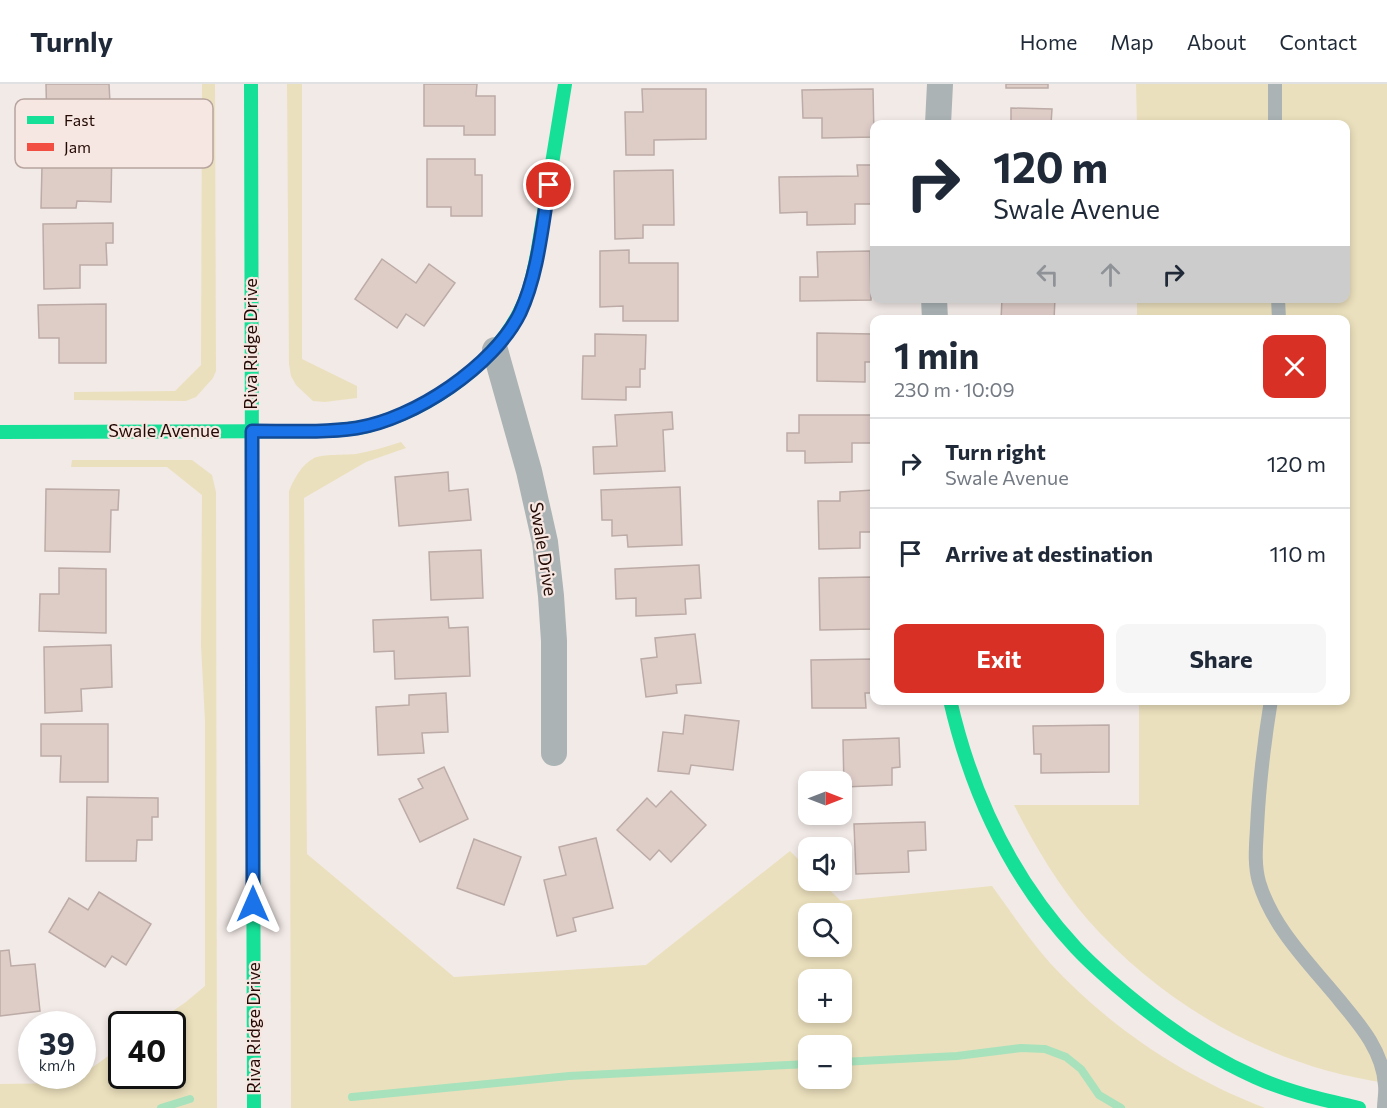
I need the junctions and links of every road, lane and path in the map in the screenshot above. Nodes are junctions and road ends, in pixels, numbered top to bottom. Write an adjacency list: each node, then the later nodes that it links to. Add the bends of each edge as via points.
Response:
1 (251, 84): 8 (street, Riva Ridge Drive)
2 (565, 84): 7 (street, Swale Avenue, via 532,277 520,313)
3 (940, 84): 5 (street)
4 (1275, 84): 6 (lane)
5 (938, 120)
6 (1275, 120)
7 (495, 350): 8 (street, Swale Avenue, via 455,383 389,419 330,431); 12 (street, Swale Drive, via 545,542 554,641)
8 (252, 431): 9 (street, Swale Avenue); 13 (street, Riva Ridge Drive)
9 (0, 432)
10 (951, 705): 14 (street, via 969,767 1000,841 1051,918 1108,980 1181,1036 1227,1063 1274,1085)
11 (1270, 705): 15 (lane, via 1258,812 1259,881 1284,930 1357,1020 1377,1053 1385,1085)
12 (554, 753)
13 (254, 1108)
14 (1359, 1108)
15 (1384, 1108)

